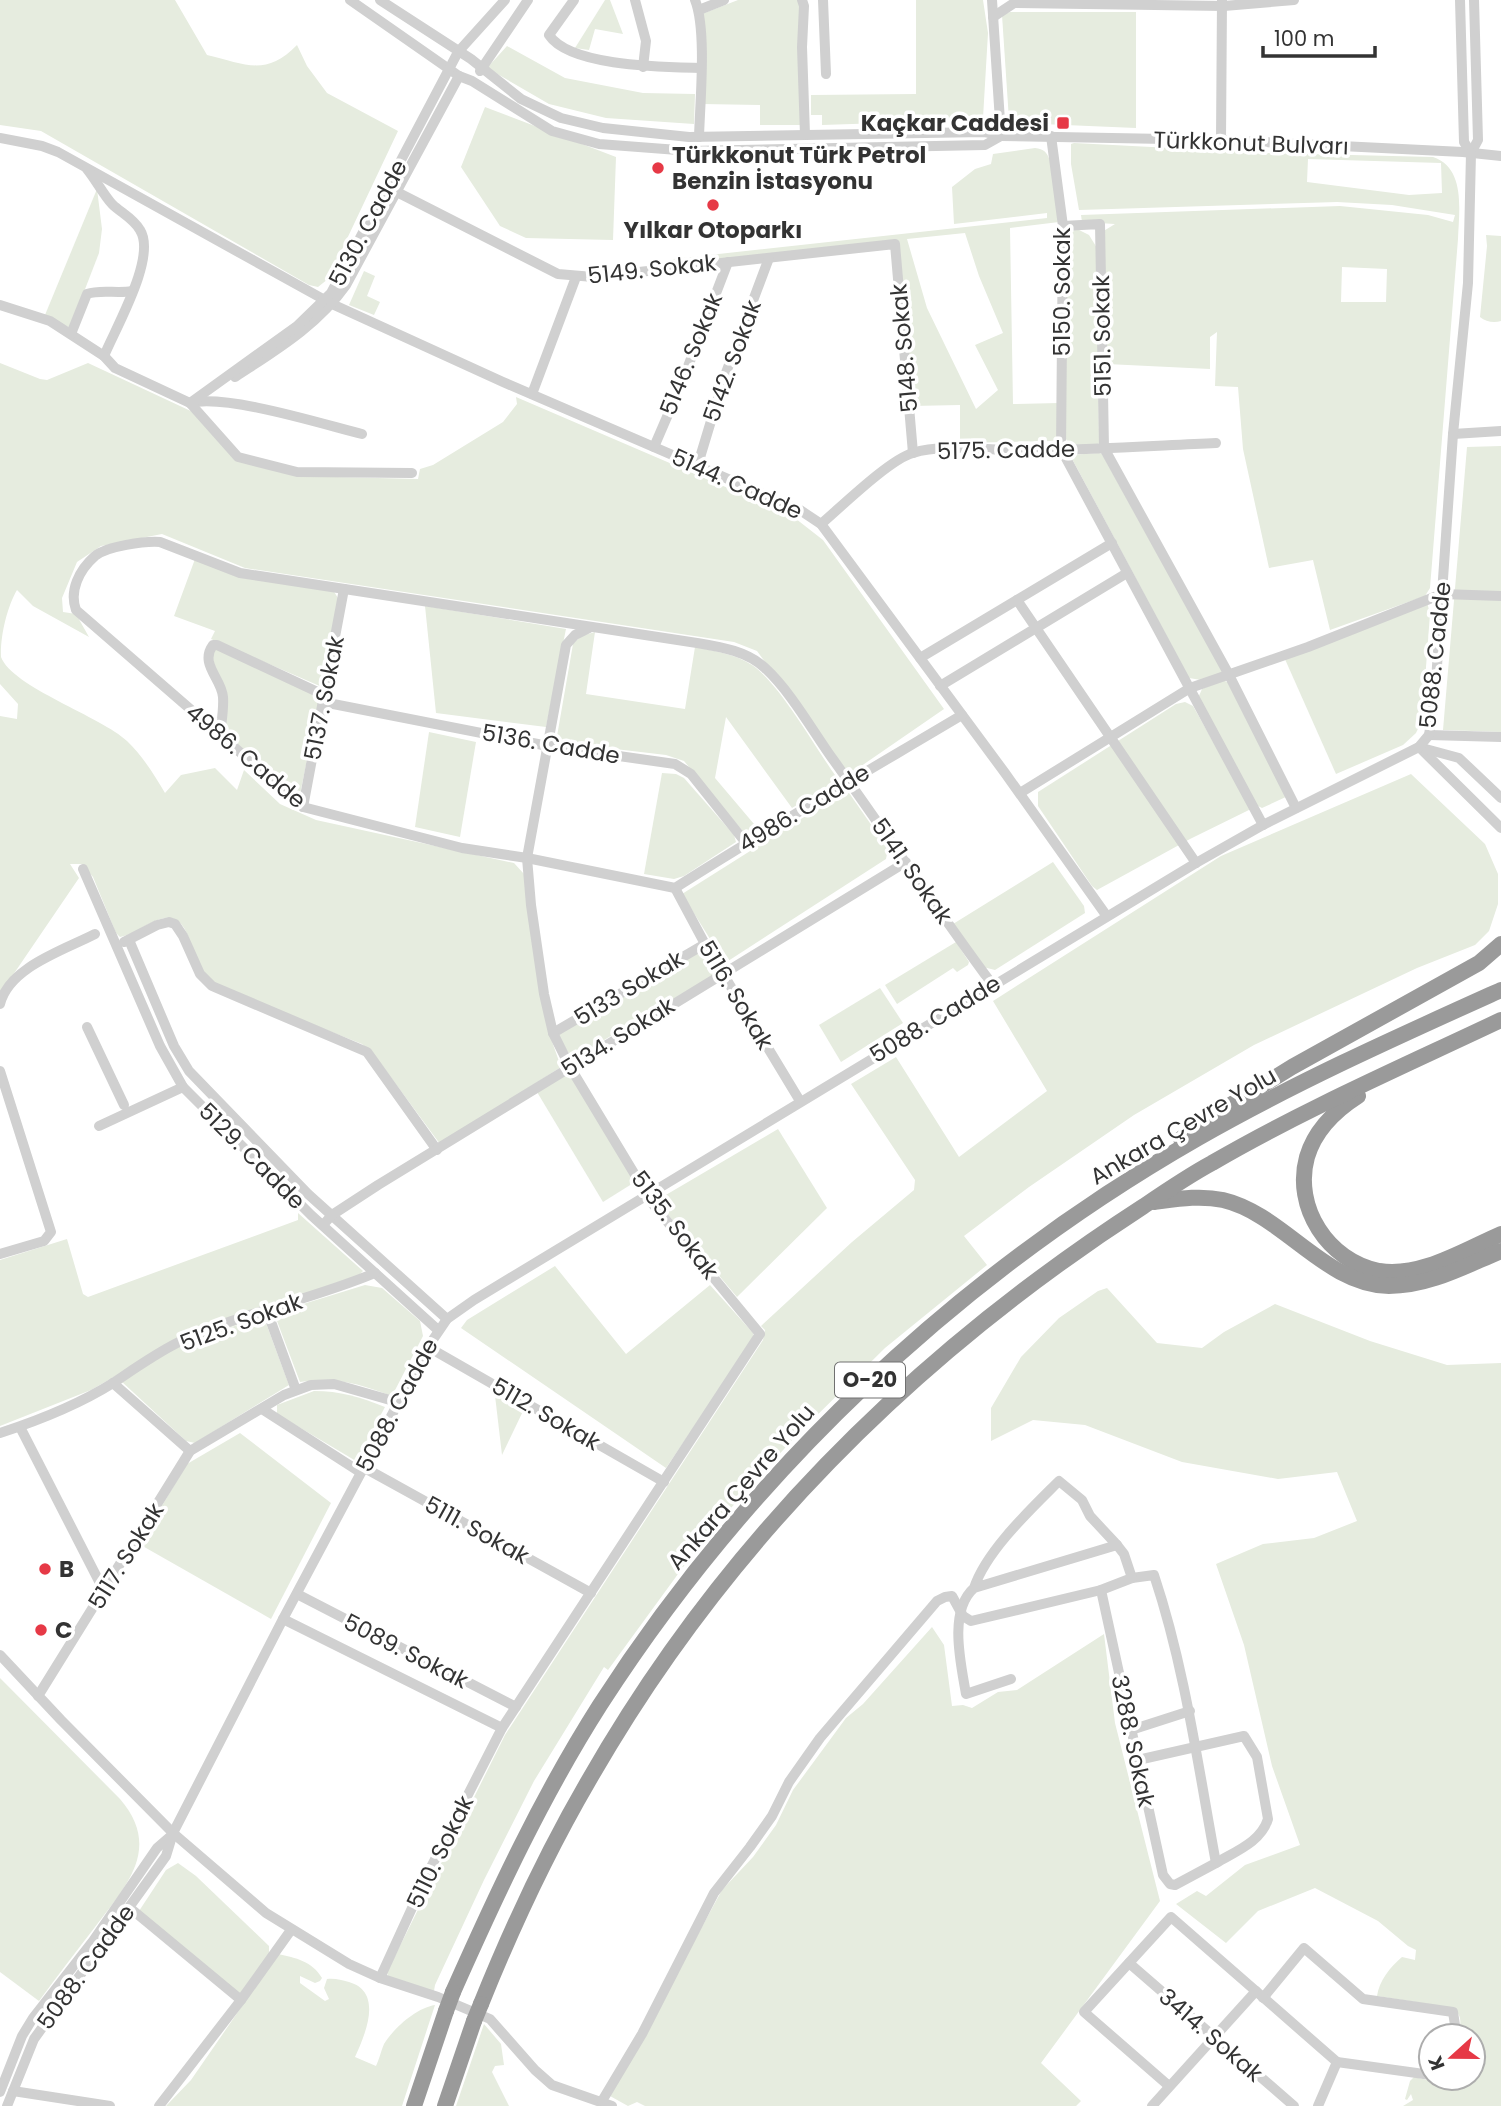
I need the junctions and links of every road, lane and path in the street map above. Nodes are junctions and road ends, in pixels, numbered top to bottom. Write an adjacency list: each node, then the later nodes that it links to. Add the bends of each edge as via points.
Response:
1 (350, 0): 22 (street, Türkkonut Bulvarı)
2 (380, 0): 18 (street, Türkkonut Bulvarı)
3 (505, 0): 18 (street, 5130. Cadde)
4 (528, 0): 19 (street)
5 (574, 0): 20 (street, via 549,35 551,39 573,53)
6 (635, 0): 20 (street, via 646,41)
7 (724, 0): 16 (street)
8 (821, 0): 14 (street); 23 (street)
9 (992, 0): 17 (street)
10 (1294, 0): 15 (street)
11 (1461, 0): 32 (street, via 1464,142)
12 (1474, 0): 32 (street, via 1478,141)
13 (1012, 1): 15 (street); 17 (street)
14 (803, 3): 25 (street)
15 (1223, 3): 30 (street)
16 (697, 5): 21 (street)
17 (993, 17): 26 (street)
18 (458, 52): 19 (street, Türkkonut Bulvarı); 22 (street, 5130. Cadde)
19 (482, 67): 24 (street); 28 (street, Türkkonut Bulvarı, via 521,99 561,118 603,128)
20 (643, 67): 21 (street)
21 (701, 68): 28 (street)
22 (454, 73): 24 (street, Türkkonut Bulvarı); 35 (street, 5130. Cadde)
23 (826, 74)
24 (472, 81): 26 (street, Türkkonut Bulvarı, via 552,131 599,144 691,151 794,150 985,145)
25 (805, 135): 26 (street, Türkkonut Bulvarı, via 984,132); 28 (street, Türkkonut Bulvarı)
26 (1001, 136): 27 (street, Türkkonut Bulvarı)
27 (1051, 136): 30 (street, Türkkonut Bulvarı); 36 (street, 5150. Sokak)
28 (699, 137)
29 (6, 139): 31 (street); 34 (street, 5144. Cadde, via 43,146)
30 (1222, 140): 32 (street, Türkkonut Bulvarı)
31 (10, 152)
32 (1471, 153): 33 (street, Türkkonut Bulvarı); 50 (street, 5088. Cadde, via 1468,283)
33 (1501, 156)
34 (82, 164): 41 (street, via 112,204 141,231 145,259); 42 (street, 5144. Cadde)
35 (391, 189): 40 (street, 5149. Sokak, via 558,274); 42 (street, 5130. Cadde)
36 (1063, 226): 53 (street, 5151. Sokak, via 1100,225); 54 (street, 5150. Sokak)
37 (895, 244): 38 (street, 5149. Sokak); 55 (street, 5148. Sokak)
38 (769, 258): 39 (street, 5149. Sokak); 56 (street, 5142. Sokak)
39 (728, 262): 40 (street, 5149. Sokak); 52 (street, 5146. Sokak)
40 (576, 277): 46 (street)
41 (132, 291): 44 (street, via 87,294); 45 (street)
42 (329, 302): 46 (street, 5144. Cadde); 47 (street, 5130. Cadde, via 304,331)
43 (0, 304): 44 (street, via 50,321)
44 (71, 334): 45 (street)
45 (104, 356): 47 (street, via 115,368)
46 (532, 394): 52 (street, 5144. Cadde)
47 (195, 402): 49 (street, via 241,405); 57 (street, via 238,457 297,472)
48 (1501, 431): 50 (street)
49 (362, 434)
50 (1453, 434): 62 (street, 5088. Cadde)
51 (1216, 443): 53 (street, 5175. Cadde)
52 (653, 447): 56 (street, 5144. Cadde)
53 (1104, 448): 54 (street, 5175. Cadde); 68 (street)
54 (1061, 449): 55 (street, 5175. Cadde); 59 (street)
55 (913, 453): 58 (street, 5175. Cadde, via 891,465)
56 (698, 464): 58 (street, 5144. Cadde)
57 (412, 473)
58 (821, 524): 67 (street, 5144. Cadde)
59 (1112, 543): 60 (street); 64 (street)
60 (1127, 573): 66 (street); 70 (street)
61 (344, 589): 65 (street, 4986. Cadde); 71 (street, 5137. Sokak); 74 (street, 4986. Cadde, via 240,573 160,542 95,556 76,582 71,597 76,610)
62 (1442, 594): 63 (street); 68 (street); 73 (street, 5088. Cadde)
63 (1501, 596)
64 (1017, 600): 66 (street); 67 (street)
65 (589, 628): 77 (street, 5135. Sokak, via 566,645); 79 (street, 5141. Sokak, via 697,642 749,656 783,690)
66 (1035, 628): 69 (street); 76 (street)
67 (920, 658): 69 (street, 5144. Cadde)
68 (1228, 673): 70 (street); 83 (street)
69 (940, 686): 72 (street, 5144. Cadde)
70 (1190, 688): 76 (street); 84 (street)
71 (324, 698): 74 (street, 5136. Cadde, via 213,645 210,667 223,694); 77 (street, 5136. Cadde); 82 (street, 5137. Sokak)
72 (962, 715): 79 (street, 4986. Cadde); 80 (street, 5144. Cadde)
73 (1429, 735): 75 (street); 78 (street, 5088. Cadde)
74 (220, 736): 82 (street, 4986. Cadde)
75 (1501, 737)
76 (1111, 738): 80 (street); 89 (street)
77 (548, 746): 86 (street, 5136. Cadde, via 682,767); 87 (street, 5135. Sokak)
78 (1419, 747): 81 (street, via 1459,758); 83 (street, 5088. Cadde); 85 (street)
79 (849, 781): 86 (street, 4986. Cadde); 88 (street, 5141. Sokak)
80 (1020, 793): 92 (street, 5144. Cadde)
81 (1501, 797)
82 (303, 807): 87 (street, 4986. Cadde, via 436,842)
83 (1296, 808): 84 (street, 5088. Cadde)
84 (1263, 825): 89 (street, 5088. Cadde)
85 (1501, 828)
86 (746, 843): 91 (street, 4986. Cadde)
87 (527, 858): 91 (street, 4986. Cadde); 104 (street, 5135. Sokak)
88 (906, 862): 98 (street, 5134. Sokak); 99 (street, 5141. Sokak)
89 (1196, 863): 92 (street, 5088. Cadde)
90 (82, 869): 97 (street, 5129. Cadde)
91 (675, 888): 95 (street, 5116. Sokak)
92 (1106, 915): 99 (street, 5088. Cadde)
93 (95, 934): 101 (street, via 25,969 10,983)
94 (129, 940): 97 (street); 112 (street, via 157,925 174,924 200,974 212,986 367,1052); 116 (street, 5129. Cadde, via 182,1062)
95 (705, 944): 98 (street, 5116. Sokak); 104 (street, 5133 Sokak)
96 (1501, 944): 113 (highway, via 1479,963 1198,1125)
97 (115, 947): 108 (street, 5129. Cadde)
98 (723, 973): 106 (street, 5134. Sokak); 109 (street, 5116. Sokak)
99 (992, 984): 109 (street, 5088. Cadde)
100 (1501, 990): 113 (highway, Ankara Çevre Yolu / O-20, via 1264,1102)
101 (0, 1004)
102 (1501, 1020): 105 (highway, Ankara Çevre Yolu / O-20)
103 (87, 1027): 110 (street)
104 (553, 1033): 106 (street, 5135. Sokak)
105 (1436, 1051): 115 (highway, Ankara Çevre Yolu / O-20, via 1264,1135); 118 (highway, via 1328,1119 1307,1156 1304,1193 1310,1213 1335,1250 1378,1270 1404,1272 1434,1264)
106 (570, 1067): 112 (street, 5134. Sokak); 114 (street, 5135. Sokak)
107 (0, 1071): 120 (street, via 51,1232 44,1241)
108 (183, 1087): 111 (street); 117 (street, 5129. Cadde)
109 (800, 1101): 114 (street, 5088. Cadde)
110 (124, 1105)
111 (99, 1126)
112 (437, 1150): 116 (street, 5134. Sokak)
113 (1126, 1182): 161 (highway, Ankara Çevre Yolu / O-20, via 987,1280 883,1368 798,1451 709,1553 648,1636 563,1767)
114 (646, 1194): 123 (street, 5088. Cadde); 134 (street, 5135. Sokak, via 760,1334)
115 (1148, 1203): 119 (highway, via 1208,1197 1235,1204 1263,1217 1321,1260 1364,1281 1386,1286 1429,1281); 174 (highway, Ankara Çevre Yolu / O-20, bridge, via 1004,1303 901,1390 818,1472 730,1572 657,1672 589,1779 527,1897 474,2021)
116 (332, 1215): 117 (street, 5134. Sokak); 123 (street, 5129. Cadde)
117 (323, 1225): 121 (street, 5129. Cadde)
118 (1501, 1234)
119 (1501, 1251)
120 (0, 1254)
121 (375, 1273): 122 (street, 5125. Sokak); 124 (street, 5129. Cadde)
122 (267, 1311): 126 (street, 5125. Sokak, via 178,1343); 127 (street)
123 (447, 1319): 124 (street, 5088. Cadde)
124 (438, 1330): 125 (street, 5088. Cadde)
125 (428, 1346): 128 (street, 5088. Cadde); 134 (street, 5112. Sokak)
126 (113, 1383): 130 (street, 5125. Sokak); 132 (street)
127 (296, 1390): 128 (street, via 334,1384); 129 (street)
128 (397, 1402): 133 (street, 5088. Cadde)
129 (262, 1409): 132 (street); 133 (street, 5111. Sokak)
130 (20, 1427): 131 (street, 5125. Sokak); 139 (street)
131 (0, 1433)
132 (190, 1451): 139 (street, 5117. Sokak)
133 (362, 1470): 140 (street, 5111. Sokak); 141 (street, 5088. Cadde)
134 (664, 1482): 140 (street, 5135. Sokak)
135 (1117, 1545): 136 (street); 137 (street); 137 (street, via 1090,1516 1082,1500 1059,1481 1021,1520 978,1576)
136 (1132, 1578): 138 (street); 148 (street, via 1154,1575)
137 (974, 1588): 142 (street)
138 (1101, 1590): 142 (street, via 971,1621); 150 (street, 3288. Sokak)
139 (104, 1591): 146 (street, 5117. Sokak)
140 (591, 1592): 147 (street, 5135. Sokak)
141 (297, 1594): 143 (street, 5088. Cadde); 147 (street, 5089. Sokak)
142 (960, 1609): 145 (street, via 958,1644 966,1694); 169 (street, via 952,1596 937,1601 820,1738 772,1816 713,1893)
143 (283, 1619): 149 (street, 5089. Sokak); 153 (street, 5088. Cadde)
144 (0, 1655): 146 (street)
145 (1011, 1679)
146 (38, 1696): 153 (street)
147 (516, 1707): 149 (street, 5135. Sokak)
148 (1189, 1711): 150 (street); 151 (street)
149 (502, 1728): 158 (street, 5110. Sokak)
150 (1131, 1730): 152 (street, 3288. Sokak)
151 (1195, 1746): 152 (street); 154 (street); 154 (street, via 1244,1736 1257,1757 1264,1794 1265,1829)
152 (1138, 1760): 154 (street, 3288. Sokak, via 1164,1879 1175,1885)
153 (173, 1833): 155 (street, 5088. Cadde, via 166,1856); 156 (street); 168 (street, 5088. Cadde, via 157,1848 33,2018)
154 (1216, 1863)
155 (130, 1908): 160 (street); 167 (street, 5088. Cadde, via 34,2039)
156 (291, 1930): 158 (street); 160 (street)
157 (1129, 1963): 159 (street, via 1171,1917); 163 (street, 3414. Sokak); 166 (street, via 1084,2012)
158 (380, 1979): 161 (street)
159 (1260, 1995): 162 (street, via 1304,1948 1363,1999 1453,2012); 163 (street); 164 (street)
160 (241, 2000): 172 (street)
161 (446, 2000): 169 (street, via 490,2020 552,2085); 173 (highway, Ankara Çevre Yolu / O-20)
162 (1455, 2022)
163 (1215, 2037): 166 (street); 176 (street, 3414. Sokak)
164 (1337, 2063): 165 (street); 177 (street)
165 (1417, 2073)
166 (1166, 2090): 175 (street)
167 (13, 2091): 170 (street, 5088. Cadde); 171 (street)
168 (0, 2092)
169 (607, 2104)
170 (7, 2106)
171 (110, 2106)
172 (159, 2106)
173 (414, 2106)
174 (445, 2106)
175 (1152, 2106)
176 (1294, 2106)
177 (1318, 2106)

